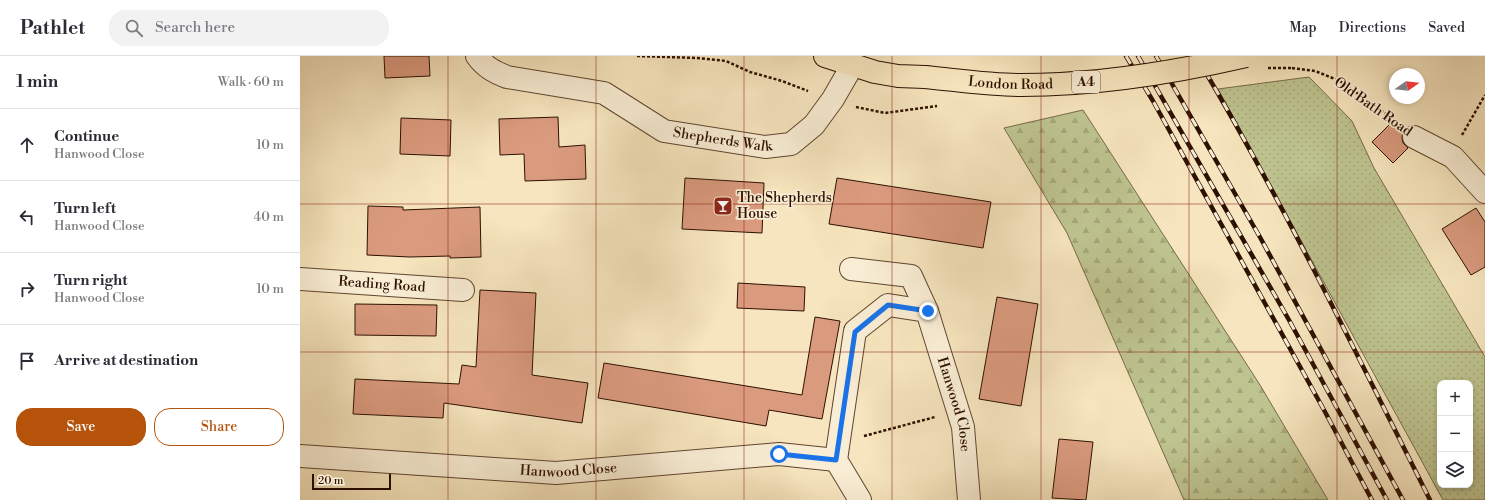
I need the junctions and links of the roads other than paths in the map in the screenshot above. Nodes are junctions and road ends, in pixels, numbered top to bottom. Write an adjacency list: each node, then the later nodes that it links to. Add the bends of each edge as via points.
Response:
1 (477, 56): 4 (street, Shepherds Walk, via 492,71 507,78 604,93 664,131 765,147 791,144 814,125)
2 (825, 56): 4 (main road, London Road / A4)
3 (1246, 56): 4 (main road, London Road / A4, bridge, via 1117,79 1022,85 898,76)
4 (852, 66)
5 (1414, 137): 6 (street, Old Bath Road, via 1453,157)
6 (1485, 192)
7 (851, 270): 10 (street, Hanwood Close, via 911,276)
8 (300, 279): 9 (street, Reading Road)
9 (463, 290)
10 (928, 311): 11 (street, via 888,305 855,332); 14 (street, Hanwood Close, via 963,427)
11 (837, 452): 12 (street, Hanwood Close, via 779,454 556,473); 13 (street)
12 (300, 456)
13 (860, 500)
14 (969, 500)

